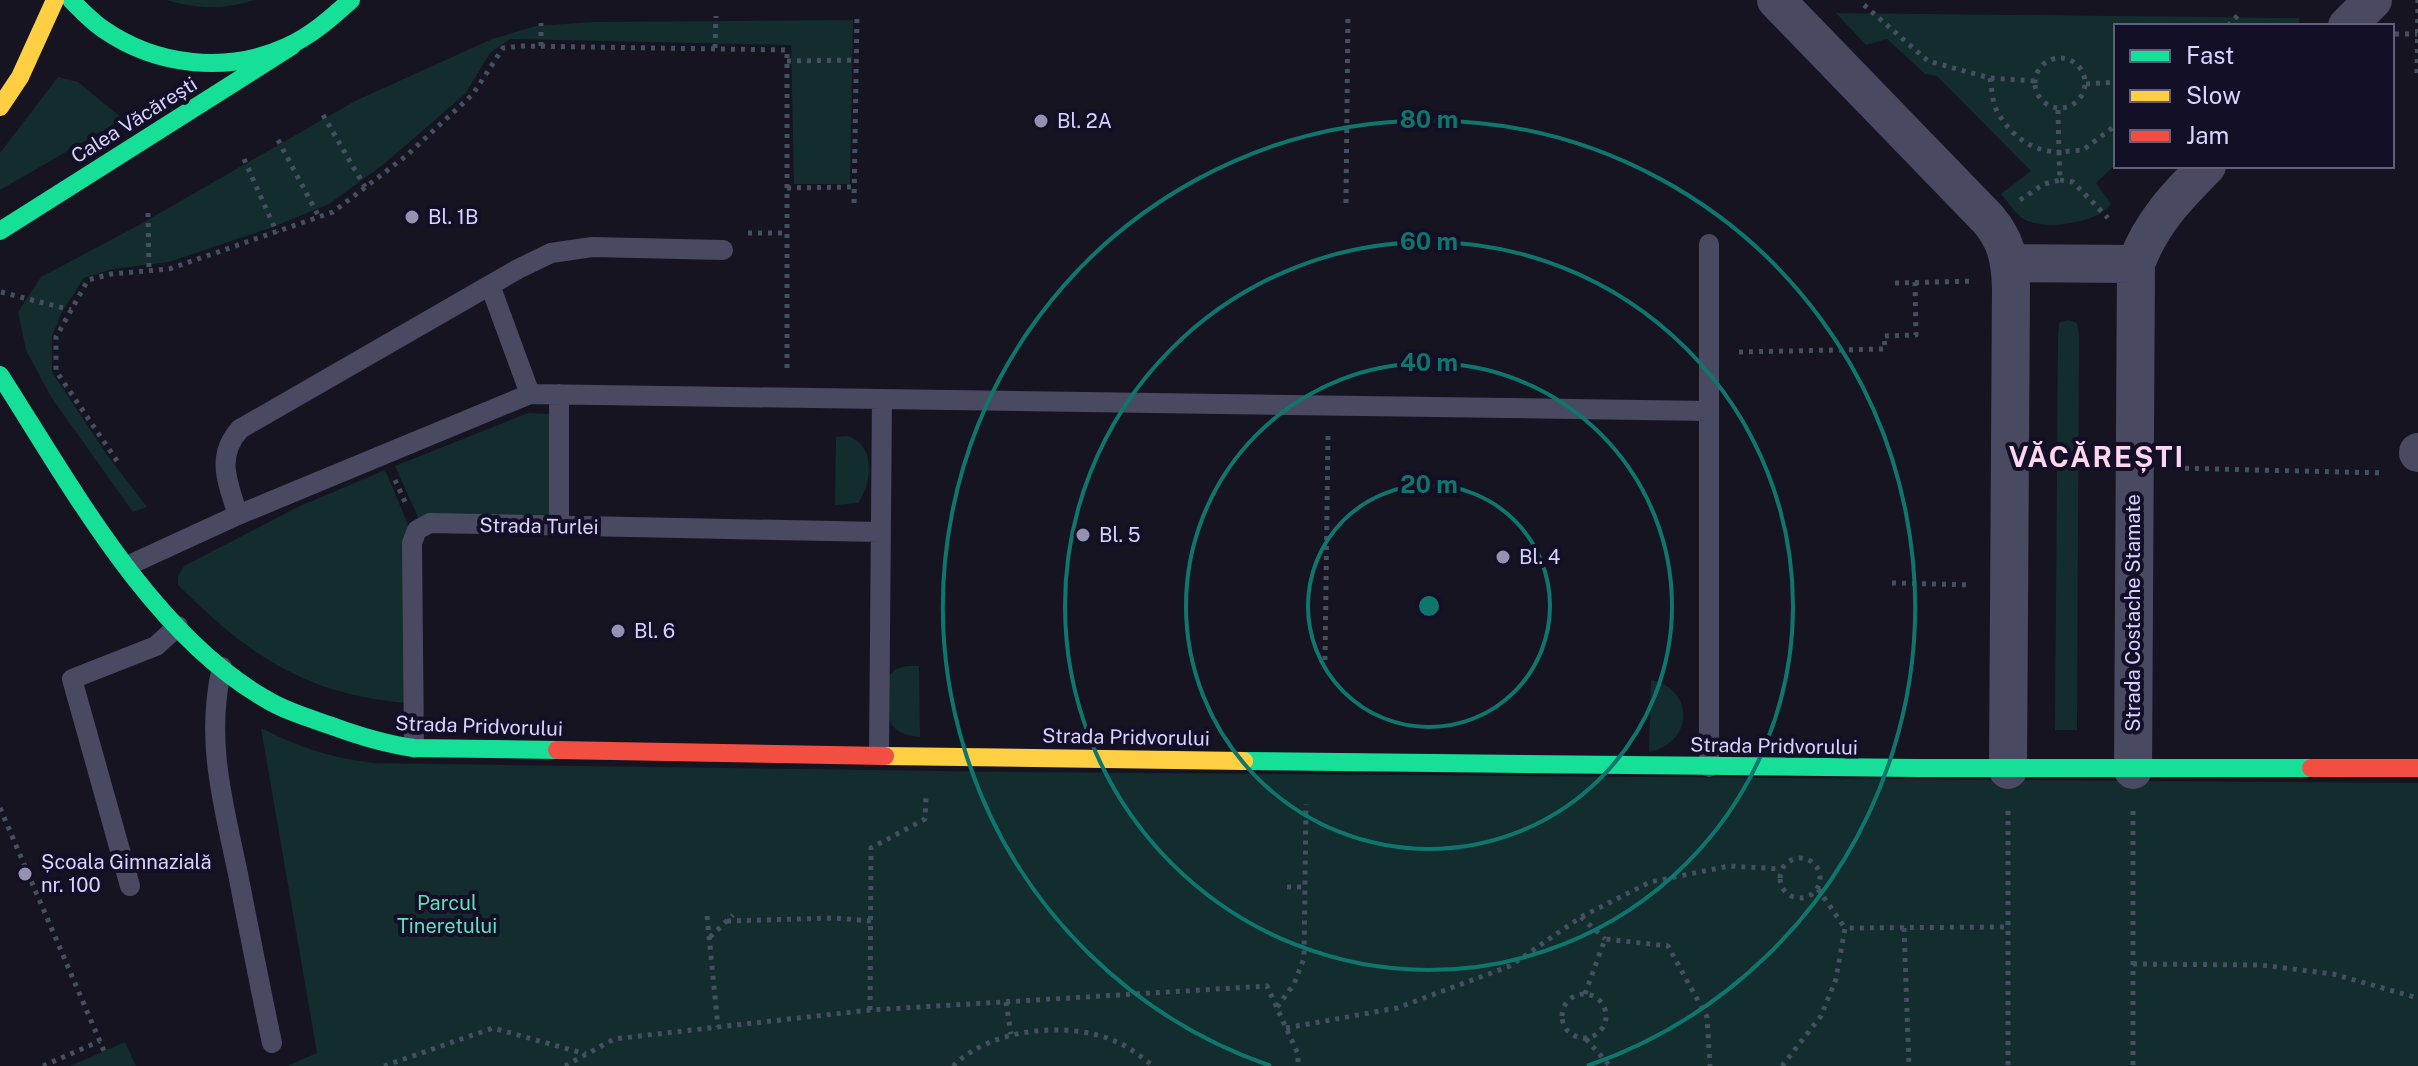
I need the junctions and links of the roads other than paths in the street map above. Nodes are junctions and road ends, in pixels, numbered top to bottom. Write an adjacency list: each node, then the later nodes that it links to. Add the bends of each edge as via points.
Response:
1 (55, 0): 8 (street, via 26,66)
2 (71, 0): 7 (street, via 104,31 166,59 233,64)
3 (351, 0): 7 (street)
4 (1776, 0): 14 (street, via 1988,219 2005,245)
5 (2373, 0): 6 (street)
6 (2349, 24)
7 (292, 46): 10 (street, Calea Văcărești)
8 (0, 107)
9 (2205, 168): 13 (street, Strada Costache Stamate, via 2163,211)
10 (0, 231)
11 (1709, 244): 20 (lane)
12 (723, 250): 15 (lane, via 592,247 551,253)
13 (2136, 264): 14 (street); 32 (street, Strada Costache Stamate)
14 (2011, 282): 31 (street)
15 (490, 285): 17 (lane); 21 (lane, via 240,429 228,441 225,461)
16 (0, 375): 24 (street, Strada Pridvorului)
17 (530, 394): 18 (lane); 21 (lane)
18 (559, 394): 19 (lane); 22 (lane)
19 (882, 399): 20 (lane); 23 (lane)
20 (1708, 411): 29 (lane)
21 (238, 515): 24 (lane)
22 (559, 526): 23 (lane, Strada Turlei); 27 (lane, Strada Turlei, via 430,523 417,530 412,543)
23 (881, 532): 28 (lane)
24 (127, 566): 25 (street, Strada Pridvorului)
25 (178, 626): 26 (street, Strada Pridvorului); 33 (lane, via 156,646 72,679)
26 (222, 667): 27 (street, Strada Pridvorului, via 287,709 385,745); 34 (lane, via 214,713 215,749)
27 (414, 748): 28 (street, Strada Pridvorului)
28 (879, 755): 29 (street, Strada Pridvorului)
29 (1709, 767): 31 (street, Strada Pridvorului)
30 (2418, 768): 32 (street, Strada Pridvorului)
31 (2008, 770): 32 (street, Strada Pridvorului)
32 (2133, 770)
33 (130, 886)
34 (272, 1043)

